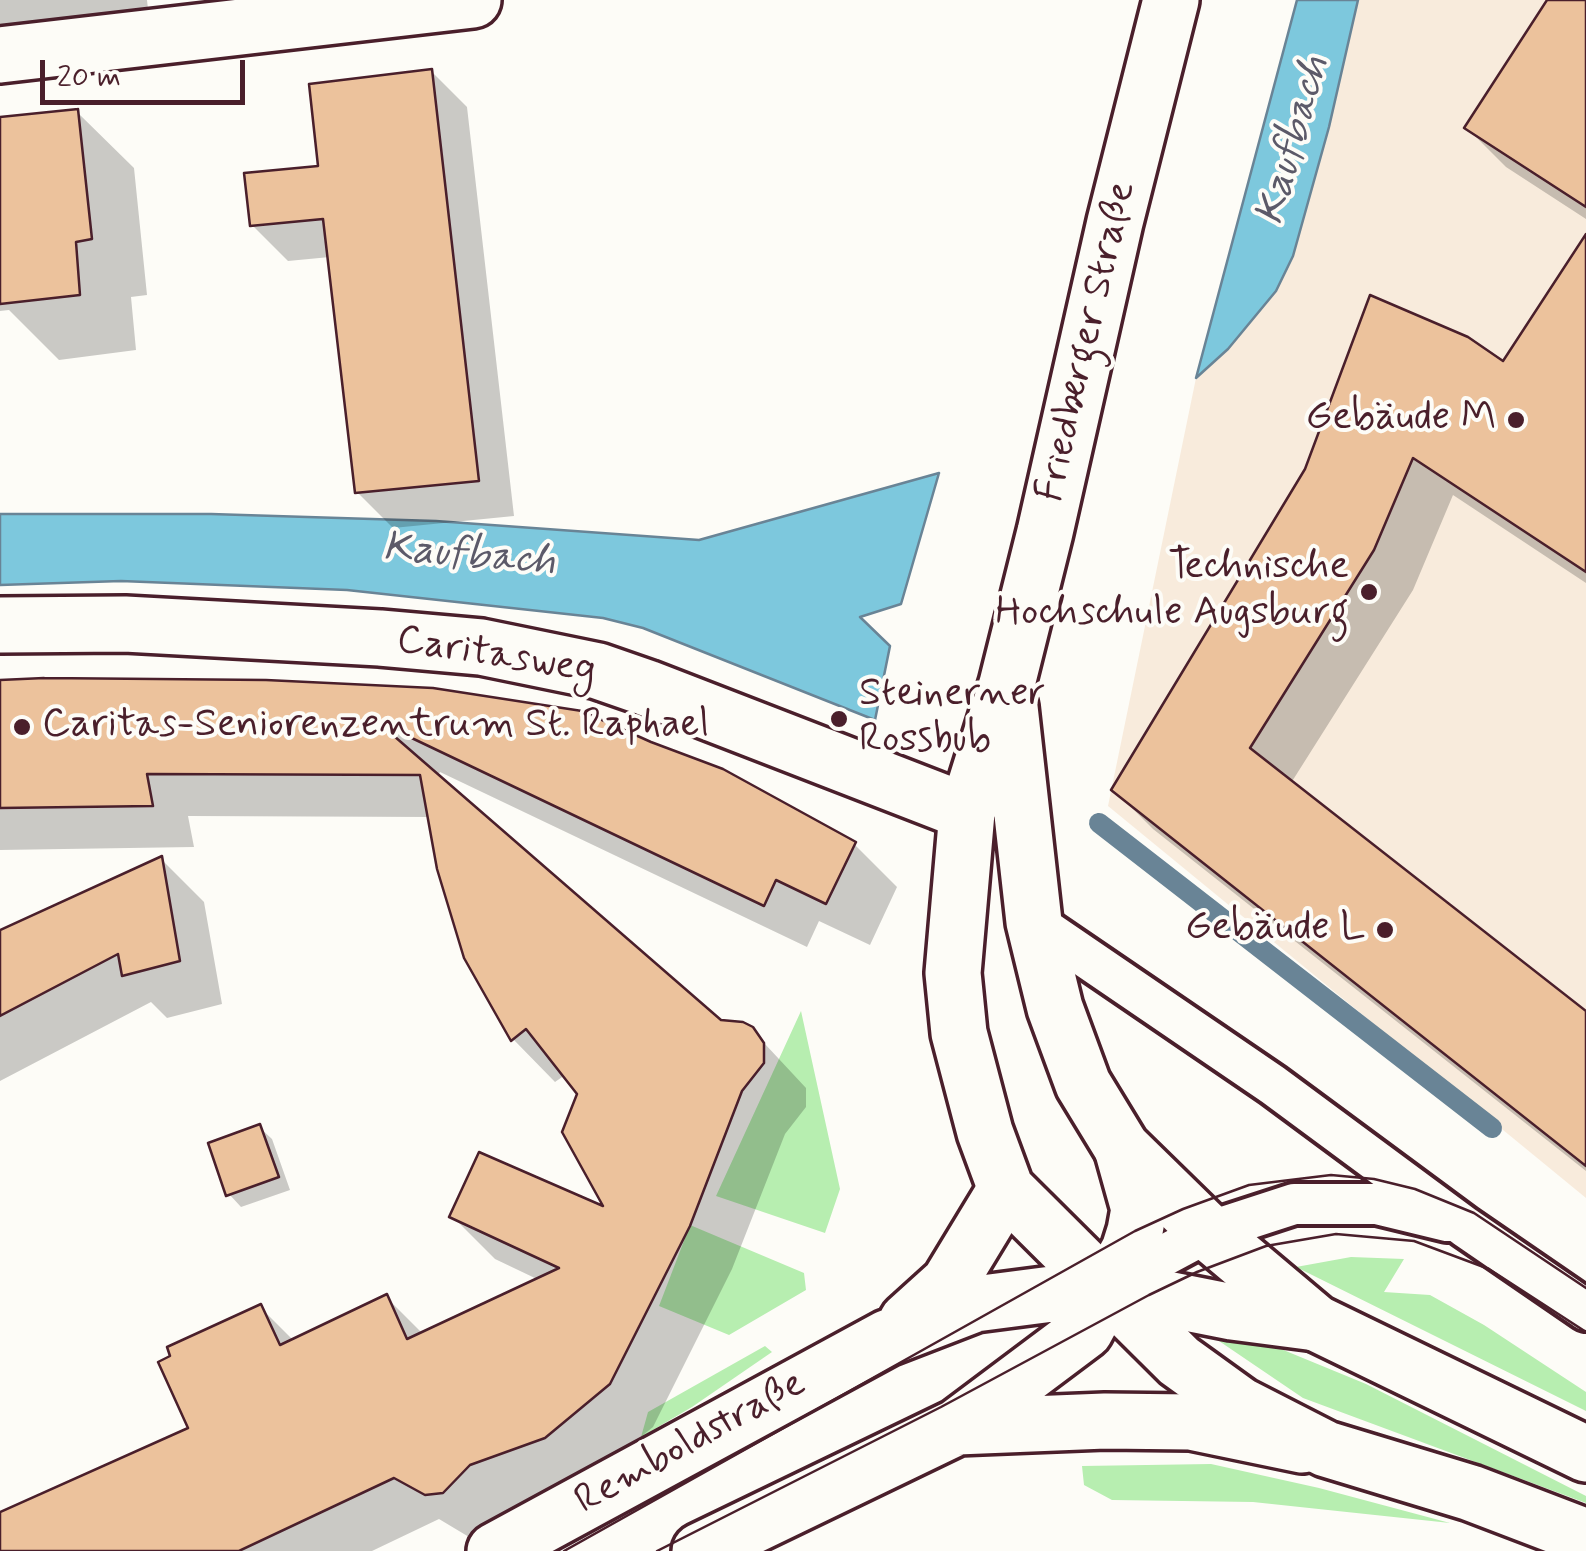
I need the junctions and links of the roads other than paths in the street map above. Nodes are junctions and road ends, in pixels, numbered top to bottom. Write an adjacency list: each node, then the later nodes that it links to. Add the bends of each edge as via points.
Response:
1 (473, 0): 3 (street)
2 (1171, 0): 6 (street, Friedberger Straße)
3 (198, 16): 4 (street)
4 (0, 55)
5 (0, 625): 7 (street, Caritasweg, via 125,624 481,647 598,671)
6 (1007, 684): 7 (street, Friedberger Straße); 8 (street, Friedberger Straße)
7 (967, 812): 10 (street, Friedberger Straße, via 954,988 959,1034)
8 (1034, 922): 9 (street, Friedberger Straße, via 1082,1084); 11 (lane, via 1273,1084)
9 (1122, 1148): 12 (street, Friedberger Straße); 13 (street, via 1138,1209 1129,1250)
10 (1006, 1189): 13 (street, Friedberger Straße); 16 (street, Remboldstraße, via 949,1283)
11 (1466, 1227): 12 (lane, via 1397,1208 1331,1203 1294,1204); 14 (lane)
12 (1208, 1232): 13 (lane); 15 (street, Friedberger Straße)
13 (1106, 1287): 15 (street, Remboldstraße); 16 (street, Remboldstraße, via 975,1304); 17 (street, via 1085,1331); 18 (street, Friedberger Straße, via 1178,1361 1240,1406)
14 (1586, 1310)
15 (1316, 1323): 19 (street)
16 (887, 1338): 21 (street, Remboldstraße)
17 (958, 1427): 18 (street, via 1192,1422); 22 (street)
18 (1326, 1450): 20 (street, via 1471,1493)
19 (1586, 1454)
20 (1586, 1538)
21 (495, 1551)
22 (700, 1551)

